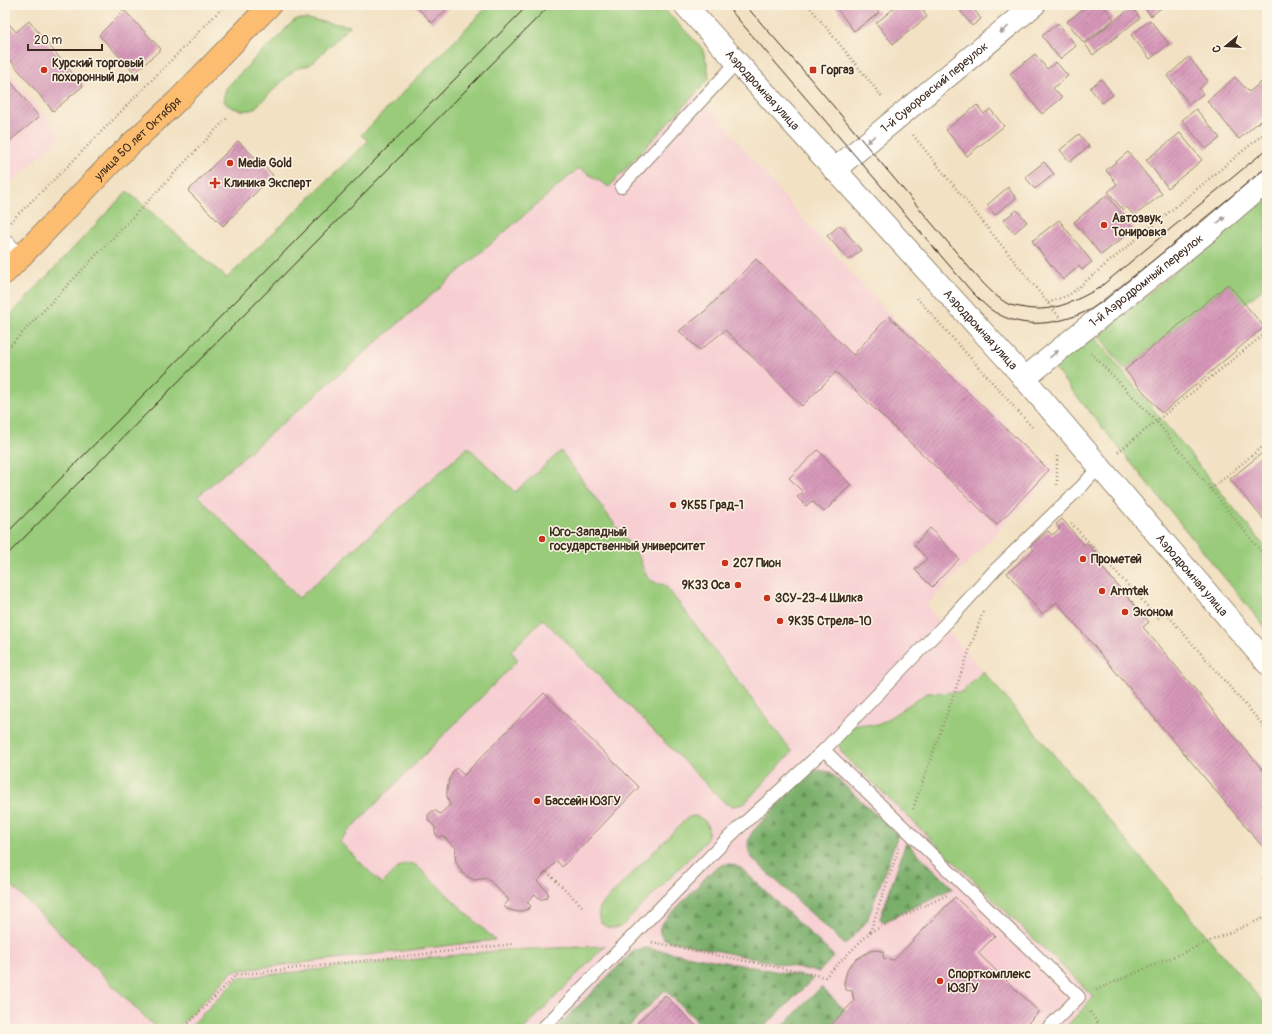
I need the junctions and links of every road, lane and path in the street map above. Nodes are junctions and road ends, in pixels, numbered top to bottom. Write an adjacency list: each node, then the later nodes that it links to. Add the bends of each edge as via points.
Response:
1 (225, 5): 13 (path)
2 (270, 5): 14 (main road, улица 50 лет Октября, via 177,101)
3 (685, 5): 6 (street, Аэродромная улица)
4 (808, 5): 7 (path)
5 (1034, 5): 7 (street, 1-й Суворовский переулок, one-way to 7)
6 (737, 62): 10 (street, Аэродромная улица); 12 (lane)
7 (898, 116): 10 (street, 1-й Суворовский переулок, one-way to 10); 15 (path)
8 (227, 118): 18 (path)
9 (1267, 131): 15 (path, via 1069,295)
10 (834, 170): 19 (street, Аэродромная улица)
11 (1267, 181): 17 (street, 1-й Аэродромный переулок, one-way to 11)
12 (621, 187)
13 (5, 227)
14 (9, 260)
15 (1048, 303): 17 (path)
16 (1267, 332): 20 (path)
17 (1075, 337): 19 (street, 1-й Аэродромный переулок, one-way to 17); 20 (path)
18 (5, 351)
19 (1024, 379): 22 (street, Аэродромная улица)
20 (1156, 421): 22 (path); 23 (path)
21 (1267, 443): 23 (path)
22 (1099, 467): 24 (lane); 27 (street, Аэродромная улица)
23 (1211, 490): 25 (path)
24 (1056, 511): 28 (path, via 1065,517 1158,618 1164,611); 29 (lane, via 995,570)
25 (1267, 559)
26 (984, 610): 30 (path)
27 (1267, 663)
28 (1267, 730)
29 (824, 750): 30 (lane); 36 (lane, via 730,836)
30 (906, 829): 32 (lane); 35 (path)
31 (547, 872): 33 (path)
32 (965, 886): 35 (path); 38 (lane)
33 (582, 906)
34 (1266, 917): 38 (path)
35 (870, 932): 36 (path, via 825,977)
36 (631, 938): 40 (lane)
37 (514, 944): 39 (path, via 236,975)
38 (1079, 997): 41 (lane)
39 (183, 1029)
40 (542, 1029)
41 (1047, 1029)

